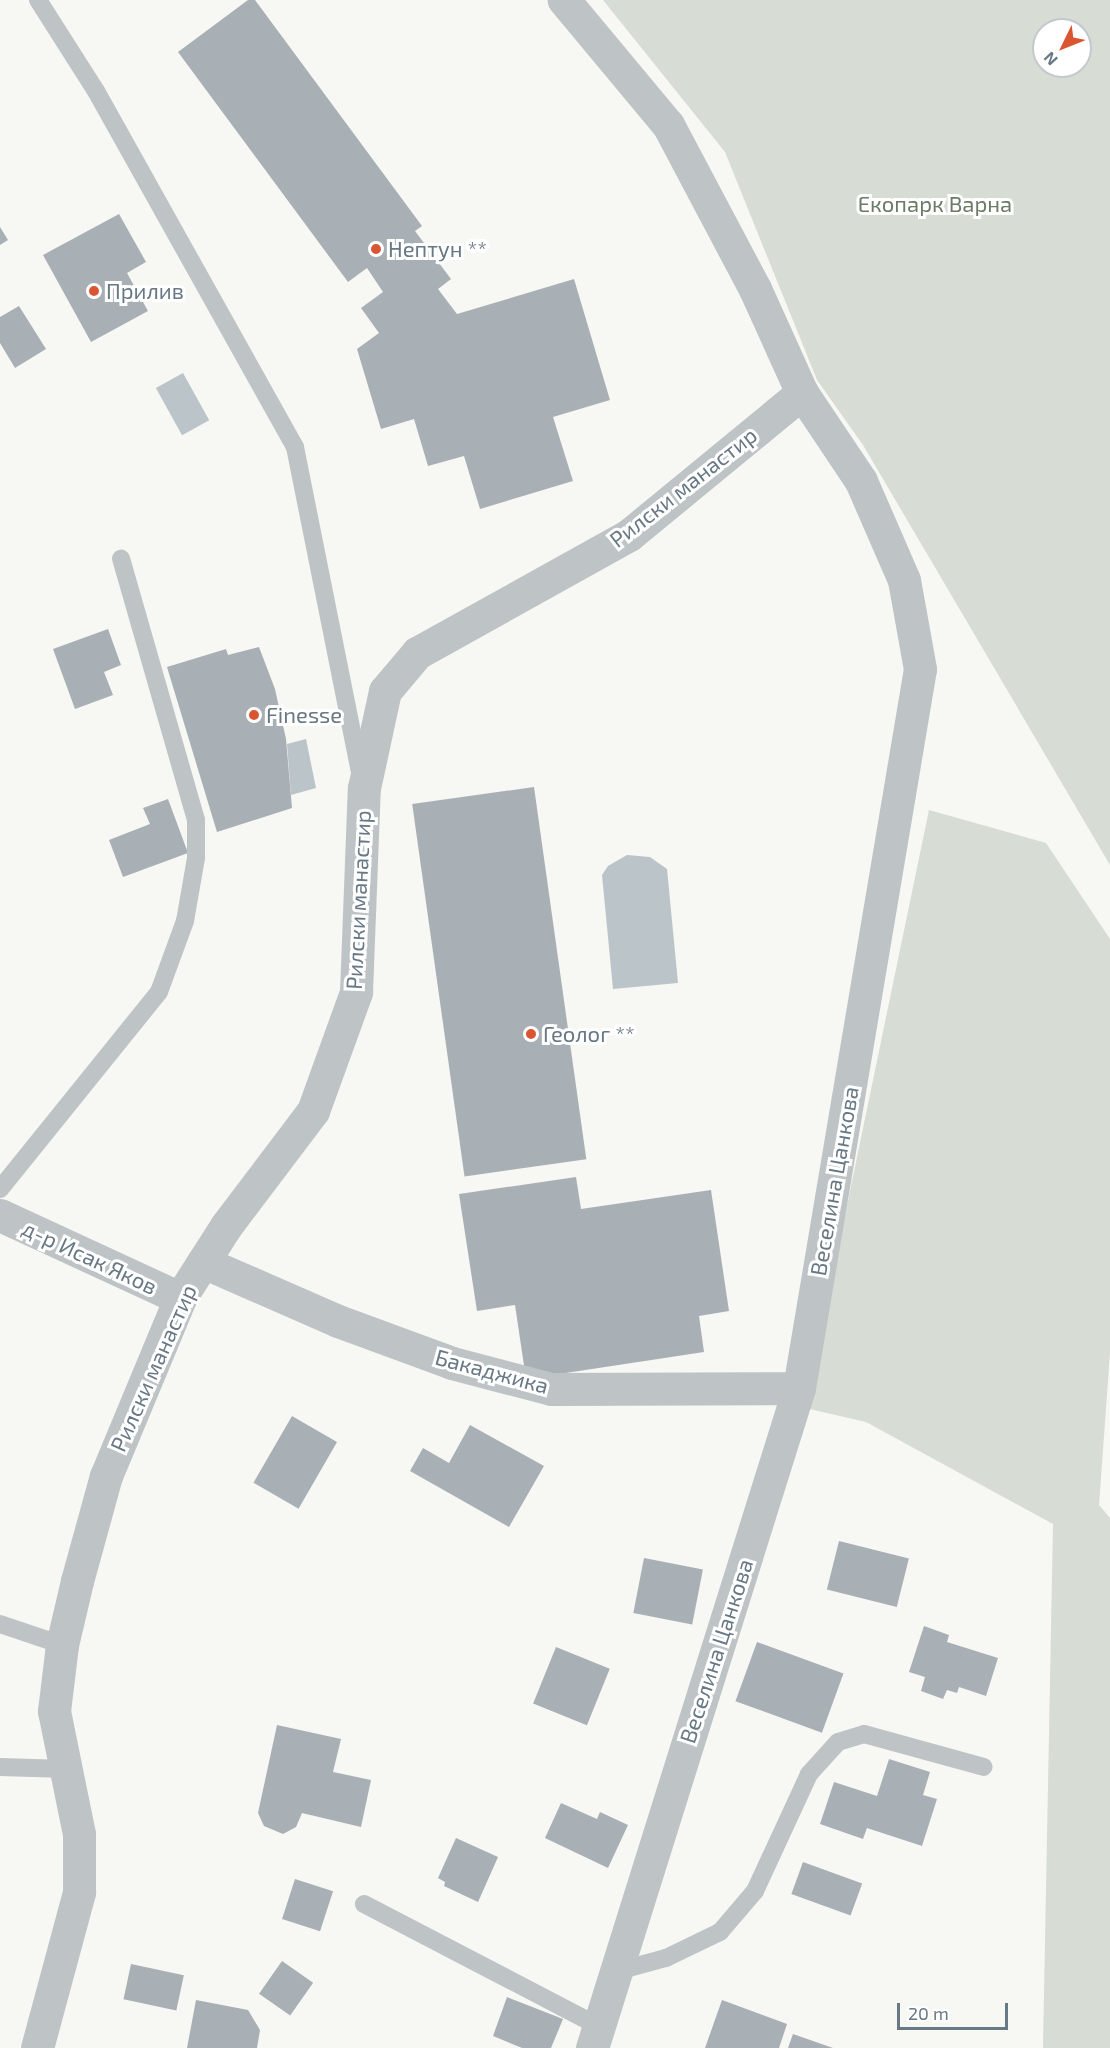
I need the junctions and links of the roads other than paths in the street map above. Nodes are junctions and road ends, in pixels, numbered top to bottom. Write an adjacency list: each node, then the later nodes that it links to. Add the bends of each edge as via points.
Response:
1 (38, 0): 5 (lane, via 96,91 295,447)
2 (564, 0): 3 (street, via 668,125 755,289)
3 (802, 393): 5 (street, Рилски манастир, via 629,535 417,653 385,691); 10 (street, Веселина Цанкова, via 861,481 904,580 920,669)
4 (121, 559): 6 (lane, via 196,820 196,858 185,921 159,992)
5 (364, 788): 8 (street, Рилски манастир, via 356,992 313,1111)
6 (0, 1190)
7 (0, 1215): 9 (street, д-р Исак Яков)
8 (203, 1262): 9 (street, Рилски манастир); 10 (street, Бакаджика, via 338,1322 452,1363 551,1389)
9 (180, 1298): 12 (street, Рилски манастир, via 105,1476)
10 (799, 1388): 17 (street, Веселина Цанкова)
11 (0, 1624): 12 (lane)
12 (62, 1645): 15 (street, Рилски манастир, via 54,1711)
13 (0, 1767): 15 (lane)
14 (984, 1767): 17 (lane, via 864,1734 838,1742 809,1774 755,1892 720,1932 666,1958)
15 (66, 1769): 19 (street, Рилски манастир, via 79,1834 79,1892)
16 (364, 1904): 18 (lane)
17 (614, 1972): 18 (street, Веселина Цанкова)
18 (595, 2037)
19 (37, 2048)

